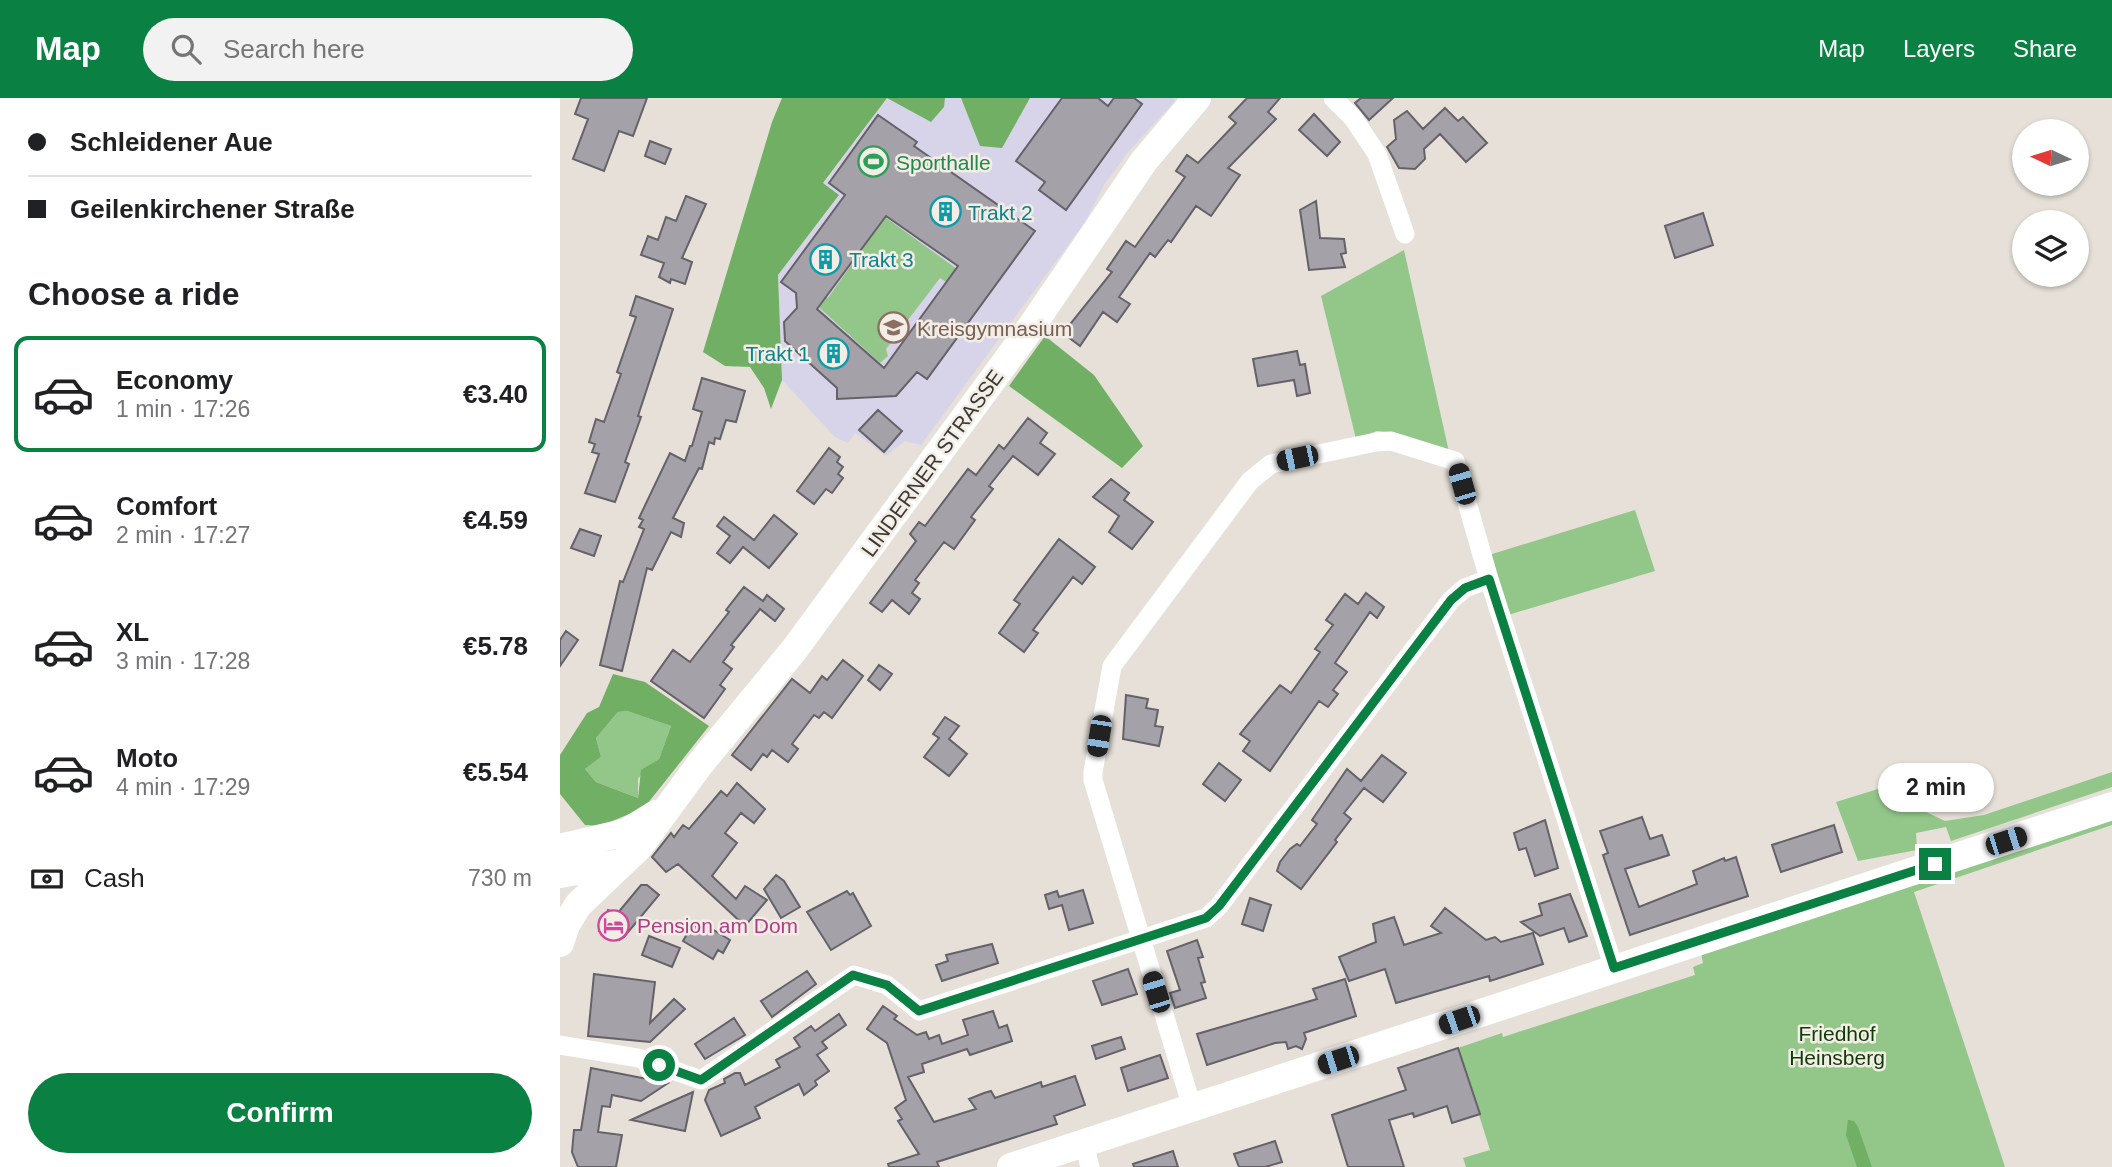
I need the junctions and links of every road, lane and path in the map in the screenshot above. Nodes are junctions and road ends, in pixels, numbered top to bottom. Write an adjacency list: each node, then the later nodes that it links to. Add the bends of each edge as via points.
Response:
1 (1197, 98): 5 (main road, LINDERNER STRASSE, via 1144,161 1029,330 802,639)
2 (1333, 98): 3 (street, via 1377,154)
3 (1405, 234)
4 (1489, 579): 10 (street, via 1465,588 1451,600 1219,906 1206,918); 10 (street, via 1455,461 1391,440 1271,464 1250,481 1119,656 1107,684 1093,780); 12 (street)
5 (682, 787): 7 (main road, LINDERNER STRASSE, via 640,827); 8 (main road, LINDERNER STRASSE)
6 (2112, 806): 12 (main road)
7 (560, 848)
8 (623, 862): 9 (main road); 11 (main road, LINDERNER STRASSE, via 578,905)
9 (560, 874)
10 (1141, 941): 13 (street, via 919,1011 887,985 853,975 701,1080 638,1058); 14 (street)
11 (560, 943)
12 (1614, 968): 14 (main road)
13 (560, 1045)
14 (1192, 1107): 15 (main road)
15 (1087, 1155): 16 (main road)
16 (1011, 1167)

